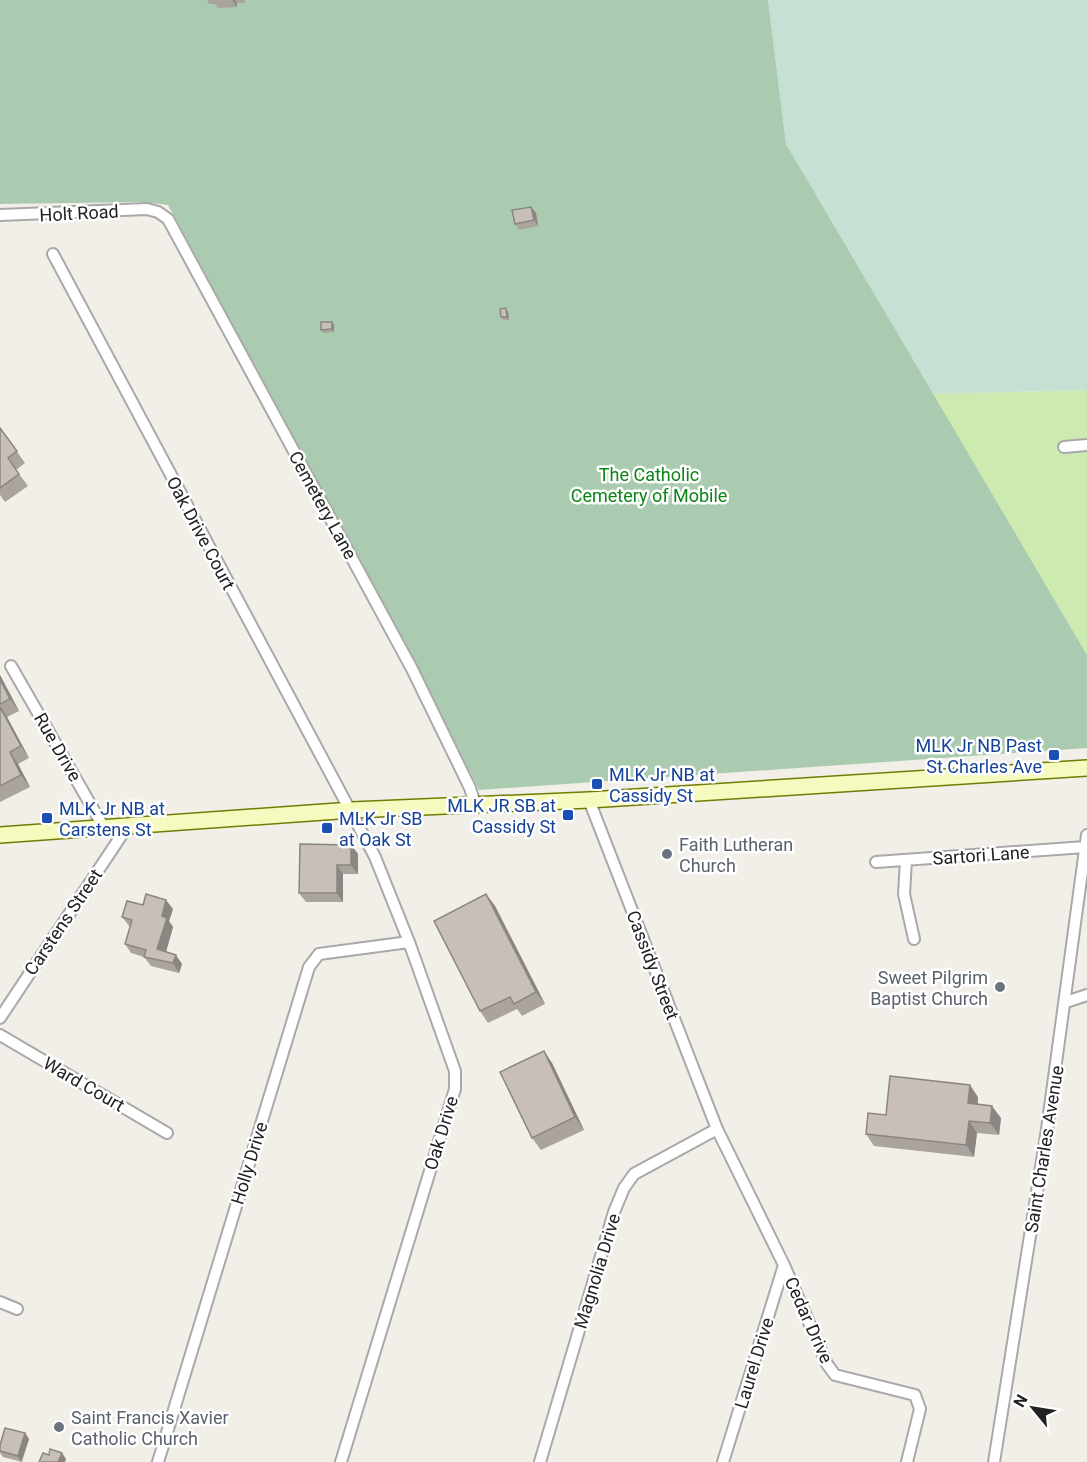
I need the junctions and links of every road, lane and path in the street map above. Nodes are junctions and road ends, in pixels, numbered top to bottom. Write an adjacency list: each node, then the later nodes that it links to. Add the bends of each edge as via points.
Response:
1 (158, 212): 2 (street, Holt Road, via 147,209); 9 (street, Cemetery Lane, via 168,219 412,669)
2 (0, 215)
3 (53, 254): 10 (street, Oak Drive Court, via 256,639)
4 (1087, 445): 5 (street)
5 (1064, 447)
6 (11, 666): 12 (street, Rue Drive)
7 (1087, 768): 8 (main road)
8 (589, 800): 9 (main road); 24 (street, Cassidy Street)
9 (475, 804): 10 (main road)
10 (352, 810): 11 (main road); 19 (street, Oak Drive)
11 (127, 827): 12 (main road); 22 (street, Carstens Street)
12 (104, 828): 13 (main road)
13 (0, 835)
14 (1087, 835): 15 (street, Saint Charles Avenue)
15 (1085, 848): 16 (street, Sartori Lane); 21 (street, Saint Charles Avenue)
16 (906, 860): 17 (street, Sartori Lane); 18 (street, via 904,894)
17 (876, 862)
18 (914, 939)
19 (409, 942): 29 (street, Holly Drive, via 319,954 309,967); 30 (street, Oak Drive, via 452,1061 455,1089)
20 (1087, 995): 21 (street)
21 (1066, 1002): 34 (street, Saint Charles Avenue)
22 (0, 1018)
23 (0, 1035): 25 (street, Ward Court)
24 (717, 1129): 26 (street, Cedar Drive); 31 (street, Magnolia Drive, via 634,1174 624,1188 610,1223)
25 (167, 1133)
26 (784, 1265): 32 (street, Laurel Drive); 33 (street, Cedar Drive, via 835,1375 915,1395 920,1409)
27 (0, 1302): 28 (street)
28 (17, 1309)
29 (158, 1462)
30 (341, 1462)
31 (540, 1462)
32 (723, 1462)
33 (907, 1462)
34 (994, 1462)

